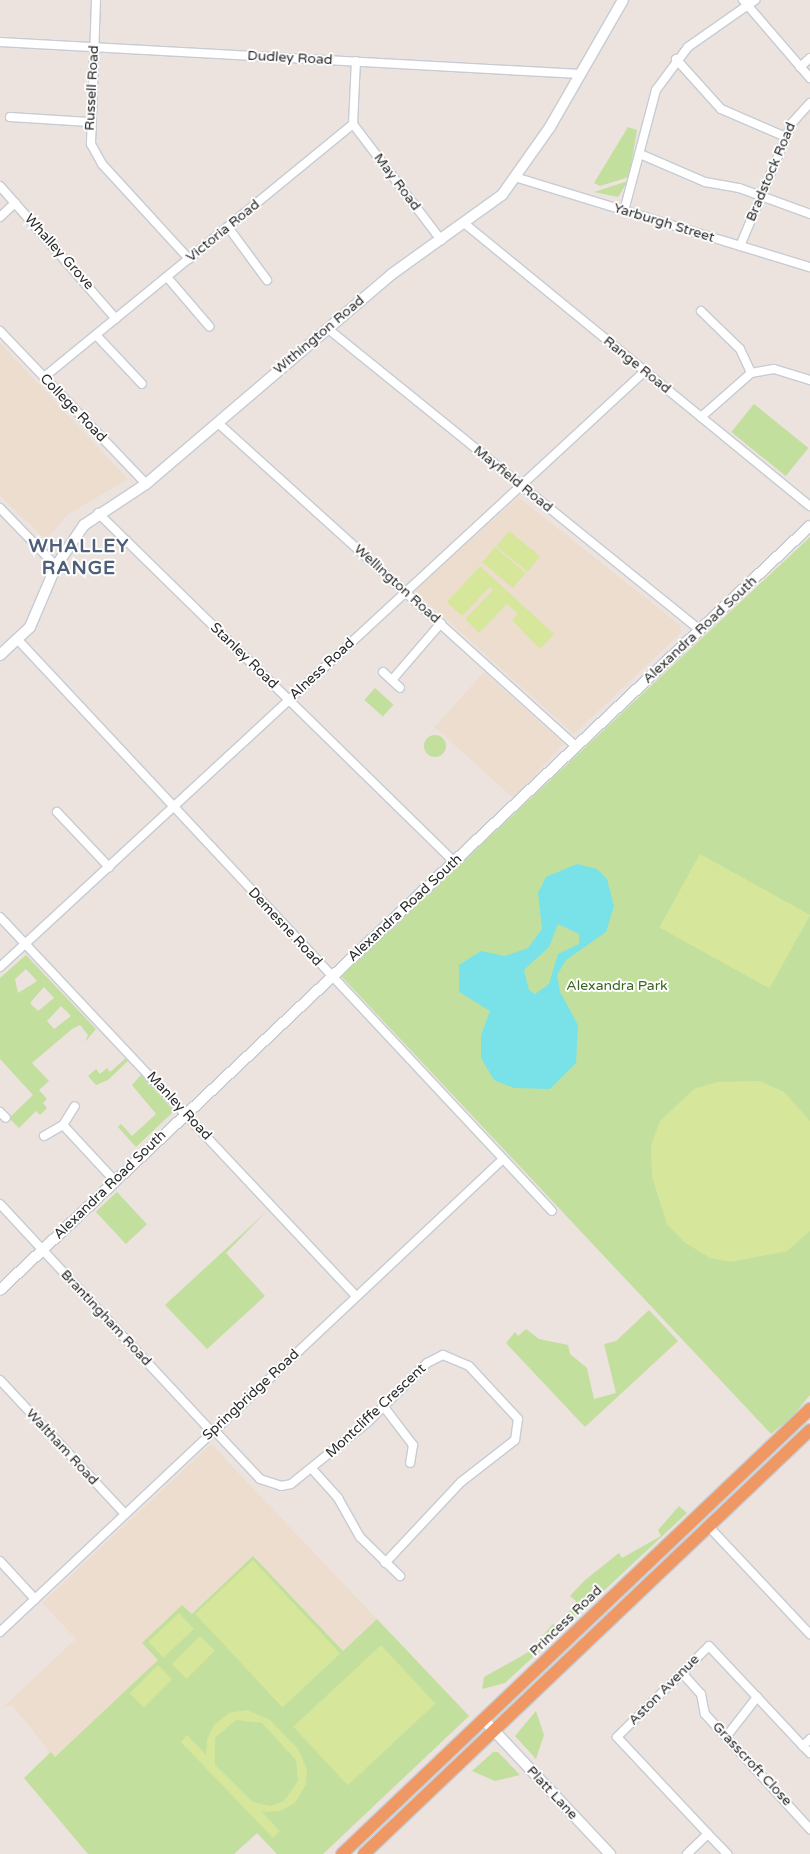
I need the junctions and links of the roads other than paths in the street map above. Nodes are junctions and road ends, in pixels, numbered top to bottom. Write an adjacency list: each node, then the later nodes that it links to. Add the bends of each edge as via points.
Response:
1 (96, 0): 6 (street, Russell Road)
2 (623, 0): 11 (street, Withington Road)
3 (755, 0): 4 (street)
4 (746, 3): 8 (street, via 700,36); 10 (street)
5 (0, 42): 6 (street, Dudley Road)
6 (94, 47): 9 (street, Dudley Road); 15 (street, Russell Road)
7 (810, 58): 10 (street)
8 (676, 60): 17 (street, via 721,110); 18 (street, via 648,107)
9 (356, 61): 11 (street, Dudley Road); 16 (street)
10 (800, 67): 12 (street)
11 (580, 74): 19 (street, Withington Road)
12 (810, 78)
13 (810, 103): 17 (street, Bradstock Road, via 796,115)
14 (10, 118): 15 (street)
15 (89, 122): 30 (street, Russell Road, via 91,144 102,164)
16 (353, 124): 27 (street, Victoria Road); 28 (street, May Road)
17 (786, 136): 21 (street, Bradstock Road)
18 (640, 154): 21 (street, via 705,182); 23 (street)
19 (518, 178): 23 (street, Yarburgh Street); 26 (street, Withington Road)
20 (0, 186): 22 (street, Whalley Grove)
21 (760, 197): 24 (street); 29 (street, Bradstock Road)
22 (15, 202): 25 (street); 35 (street, Whalley Grove)
23 (624, 211): 29 (street, Yarburgh Street)
24 (810, 214)
25 (0, 217)
26 (464, 223): 28 (street, Withington Road); 40 (street, Range Road)
27 (228, 227): 30 (street, Victoria Road); 33 (street)
28 (441, 240): 37 (street, Withington Road)
29 (740, 246): 31 (street, Yarburgh Street)
30 (189, 259): 32 (street, Victoria Road)
31 (810, 267)
32 (167, 277): 35 (street, Victoria Road); 36 (street)
33 (267, 280)
34 (701, 311): 41 (street, via 740,349)
35 (116, 319): 39 (street, Victoria Road)
36 (209, 326)
37 (327, 328): 46 (street, Withington Road); 48 (street, Mayfield Road)
38 (0, 331): 42 (street, College Road)
39 (96, 335): 42 (street, Victoria Road); 44 (street)
40 (644, 371): 45 (street, Range Road); 48 (street, Alness Road)
41 (751, 373): 43 (street, via 774,369); 45 (street)
42 (44, 378): 47 (street, College Road)
43 (810, 380)
44 (142, 384)
45 (701, 417): 49 (street, Range Road)
46 (218, 423): 47 (street, Withington Road); 54 (street, Wellington Road)
47 (146, 484): 51 (street, Withington Road)
48 (521, 484): 54 (street, Alness Road); 56 (street, Mayfield Road)
49 (810, 506)
50 (0, 508): 53 (street)
51 (98, 513): 53 (street, Withington Road); 62 (street, Stanley Road)
52 (810, 526): 56 (street, Alexandra Road South)
53 (56, 566): 57 (street, Withington Road, via 30,627)
54 (405, 591): 55 (street, Wellington Road); 62 (street, Alness Road)
55 (441, 624): 60 (street); 63 (street, Wellington Road)
56 (700, 630): 63 (street, Alexandra Road South)
57 (19, 641): 58 (street, Withington Road); 64 (street, Demesne Road)
58 (0, 655)
59 (383, 672): 60 (street)
60 (392, 680): 61 (street)
61 (400, 688)
62 (289, 700): 64 (street, Alness Road); 66 (street, Stanley Road)
63 (576, 747): 66 (street, Alexandra Road South)
64 (173, 808): 67 (street, Alness Road); 71 (street, Demesne Road)
65 (57, 812): 67 (street)
66 (454, 862): 71 (street, Alexandra Road South)
67 (108, 867): 69 (street, Alness Road)
68 (0, 917): 69 (street, Manley Road)
69 (27, 942): 70 (street, Alness Road); 73 (street, Manley Road)
70 (0, 967)
71 (331, 976): 73 (street, Alexandra Road South); 76 (street, Demesne Road)
72 (76, 1106): 74 (street)
73 (186, 1113): 77 (street, Alexandra Road South); 82 (street, Manley Road)
74 (63, 1125): 75 (street); 77 (street)
75 (44, 1136)
76 (503, 1159): 79 (street, Demesne Road); 82 (street, Springbridge Road)
77 (115, 1181): 80 (street, Alexandra Road South)
78 (0, 1204): 80 (street, Brantingham Road)
79 (552, 1211)
80 (42, 1250): 81 (street, Alexandra Road South); 87 (street, Brantingham Road)
81 (0, 1290)
82 (356, 1296): 87 (street, Springbridge Road)
83 (0, 1380): 90 (street, Waltham Road)
84 (384, 1407): 88 (street, via 413,1445); 89 (street, Montcliffe Crescent); 93 (street, Montcliffe Crescent, via 427,1363 444,1355 454,1356 511,1409 518,1431 508,1448 460,1482)
85 (810, 1409): 100 (highway, Princess Road)
86 (810, 1430): 91 (highway)
87 (213, 1431): 89 (street, Montcliffe Crescent, via 250,1471 270,1484 291,1484); 90 (street, Springbridge Road)
88 (410, 1463)
89 (313, 1470): 93 (street, via 338,1498 360,1537)
90 (125, 1514): 95 (street, Springbridge Road)
91 (710, 1528): 97 (street); 101 (highway)
92 (0, 1561): 95 (street)
93 (384, 1563): 94 (street)
94 (400, 1576)
95 (35, 1599): 96 (street, Springbridge Road)
96 (0, 1632)
97 (810, 1634)
98 (682, 1673): 99 (street, Aston Avenue, via 709,1646); 102 (street, Grasscroft Close, via 701,1694 705,1714); 107 (street, Aston Avenue, via 617,1737)
99 (758, 1697): 102 (street); 104 (street, Aston Avenue)
100 (485, 1720): 101 (street, Platt Lane); 108 (highway, Princess Road)
101 (495, 1732): 109 (highway); 110 (street, Platt Lane)
102 (726, 1736): 106 (street, Grasscroft Close)
103 (810, 1739): 104 (street)
104 (803, 1746): 105 (street, Aston Avenue)
105 (810, 1753)
106 (810, 1829)
107 (708, 1834): 111 (street); 112 (street, Aston Avenue)
108 (342, 1854)
109 (364, 1854)
110 (610, 1854)
111 (687, 1854)
112 (727, 1854)

